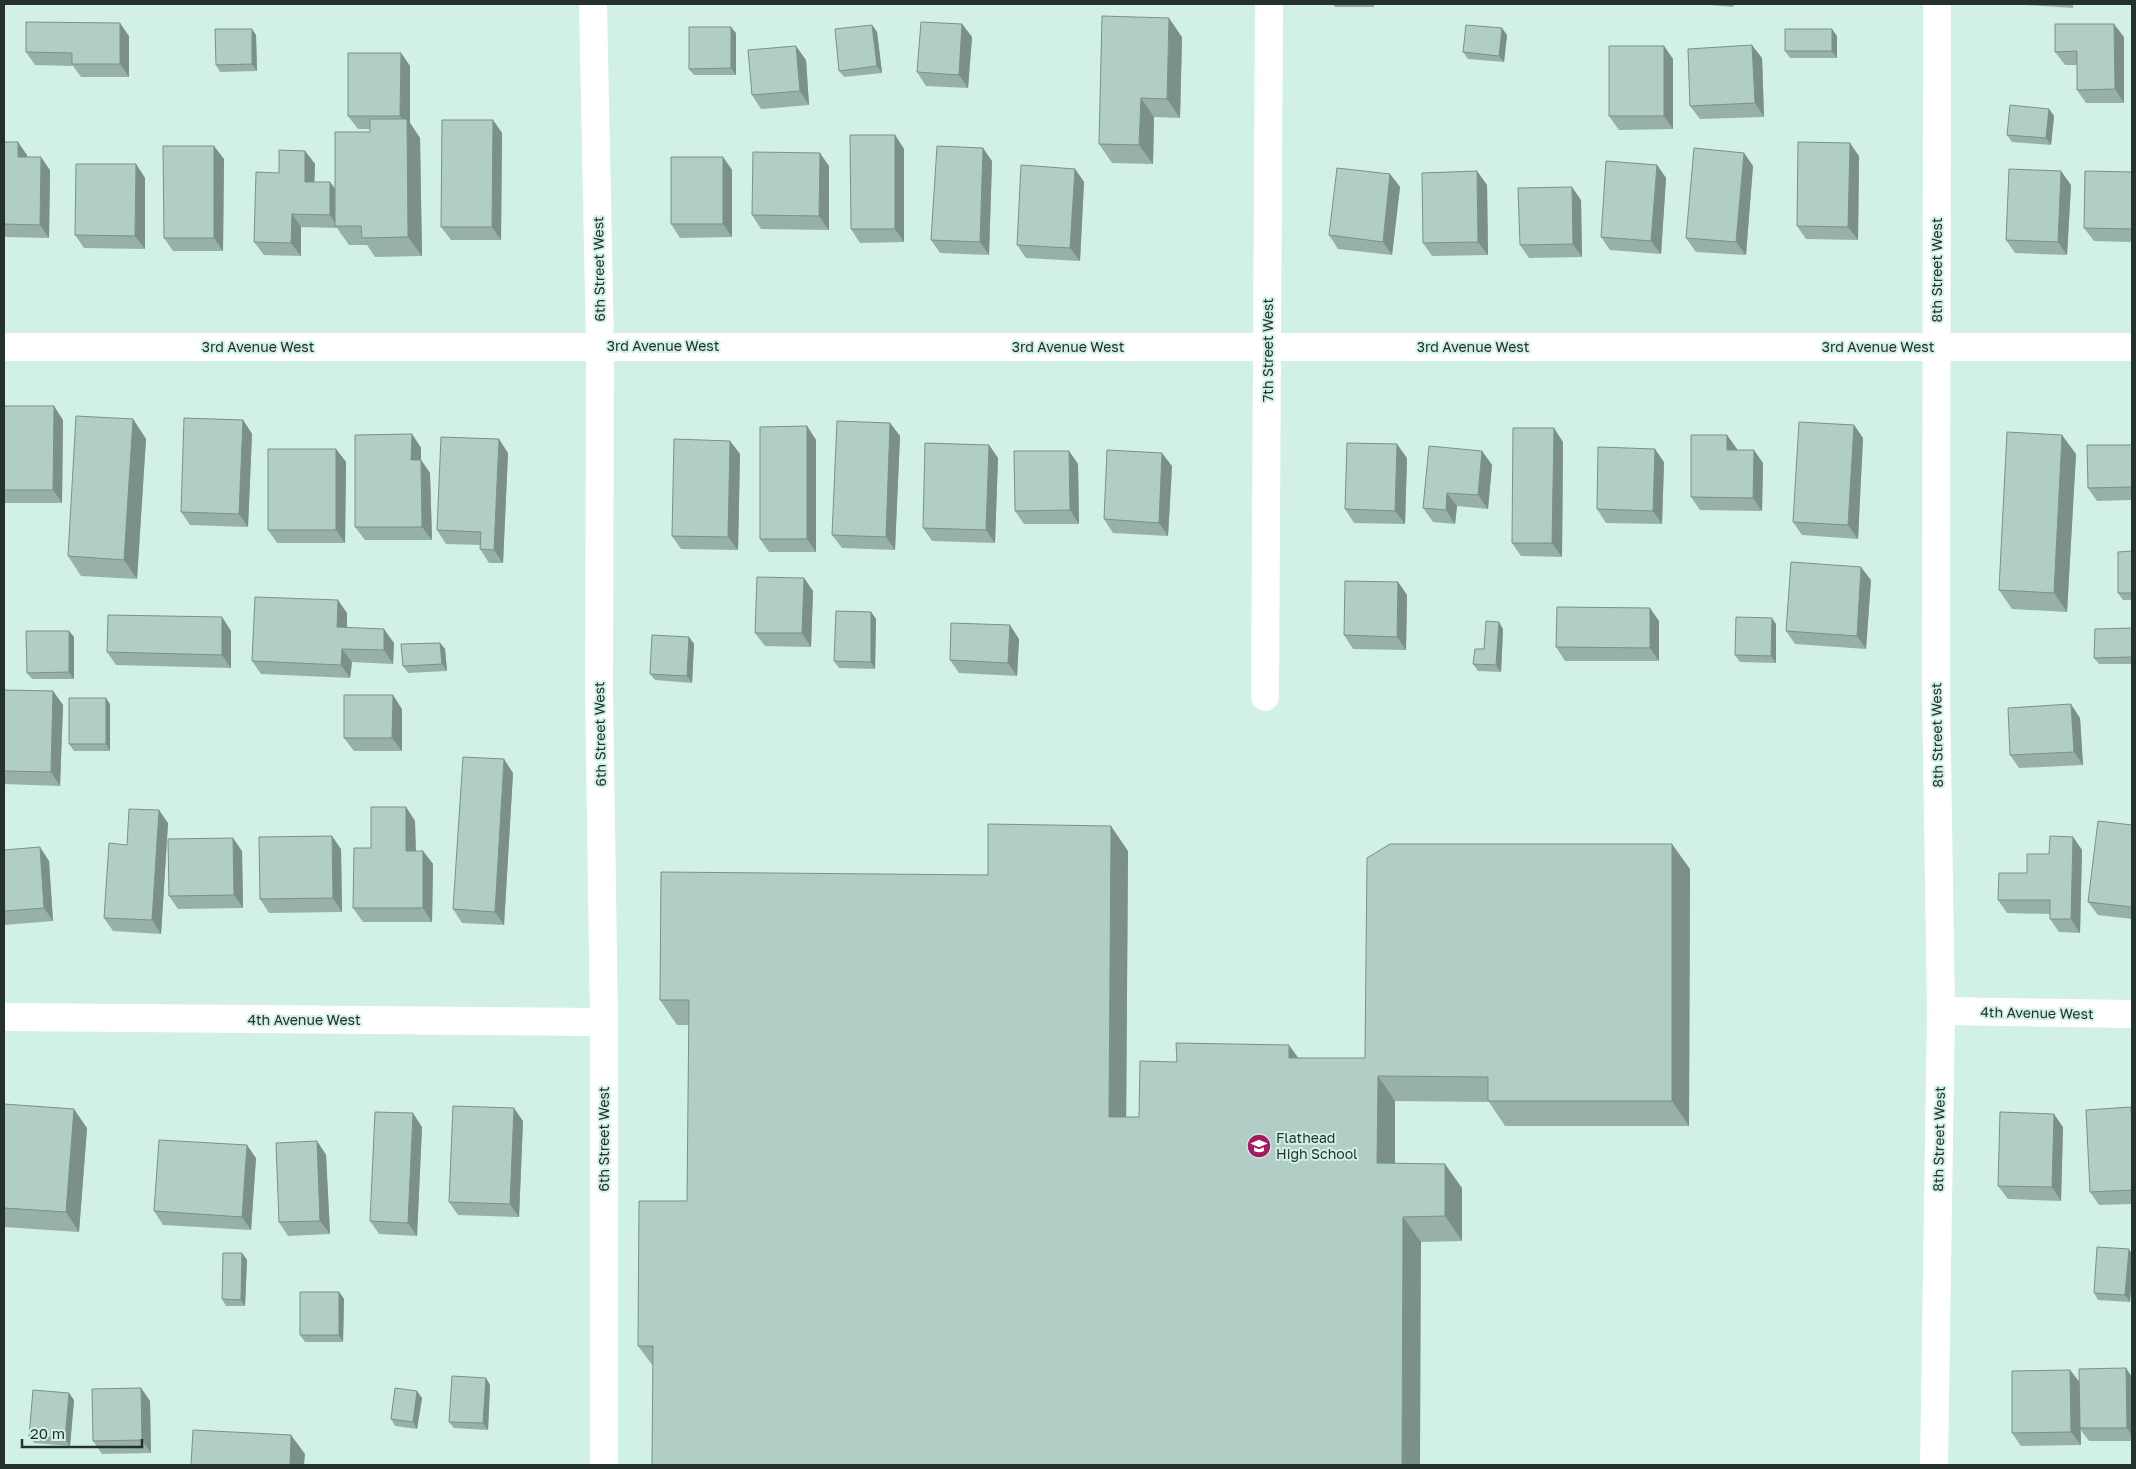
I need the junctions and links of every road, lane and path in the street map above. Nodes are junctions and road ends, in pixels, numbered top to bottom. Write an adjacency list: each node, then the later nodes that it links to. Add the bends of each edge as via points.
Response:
1 (593, 4): 4 (street, 6th Street West)
2 (1937, 4): 7 (street, 8th Street West)
3 (1270, 10): 6 (street, 7th Street West)
4 (600, 346): 5 (street, 3rd Avenue West); 6 (street, 3rd Avenue West); 13 (street, 6th Street West, via 599,691)
5 (4, 347)
6 (1267, 347): 7 (street, 3rd Avenue West); 9 (street, 7th Street West)
7 (1937, 347): 8 (street, 3rd Avenue West); 10 (street, 8th Street West, via 1936,695)
8 (2132, 347)
9 (1265, 697)
10 (1941, 1011): 11 (street, 4th Avenue West); 15 (street, 8th Street West)
11 (2132, 1014)
12 (4, 1018): 13 (street, 4th Avenue West)
13 (604, 1022): 14 (street, 6th Street West)
14 (604, 1465)
15 (1934, 1465)

